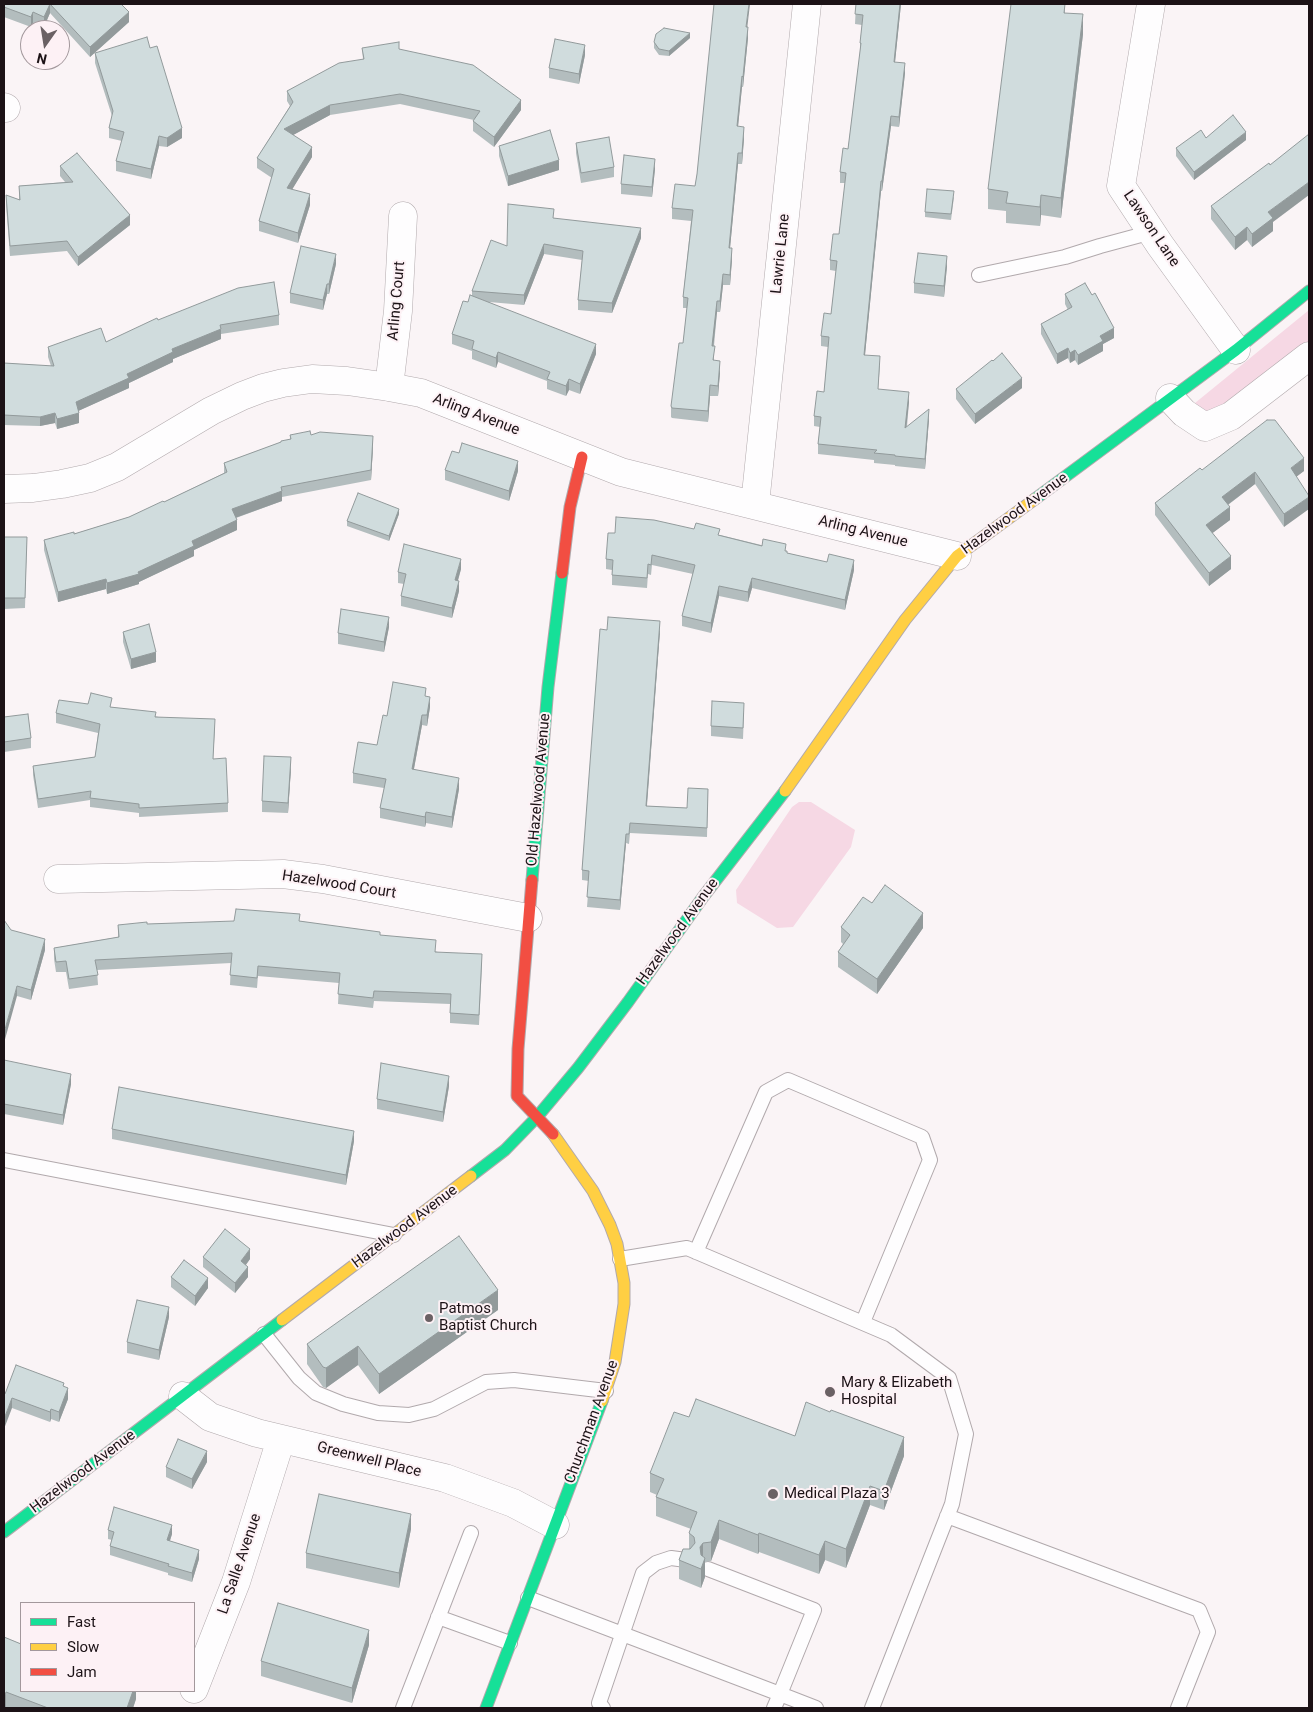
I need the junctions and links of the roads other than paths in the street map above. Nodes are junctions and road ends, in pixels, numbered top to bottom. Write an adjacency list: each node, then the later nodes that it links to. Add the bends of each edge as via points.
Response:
1 (807, 4): 13 (street, Lawrie Lane)
2 (1151, 4): 4 (street, Lawson Lane, via 1121,186)
3 (403, 216): 9 (street, Arling Court, via 398,311)
4 (1152, 232): 5 (lane, via 1065,257); 7 (street, Lawson Lane)
5 (979, 276)
6 (1309, 292): 7 (street, Hazelwood Avenue)
7 (1236, 350): 10 (street, Hazelwood Avenue)
8 (1309, 356): 10 (street, via 1231,416 1205,428)
9 (388, 386): 11 (street, Arling Avenue, via 421,393); 12 (street, Arling Avenue, via 312,379 263,388 211,411 116,467 90,478 33,488)
10 (1170, 398): 14 (street, Hazelwood Avenue)
11 (582, 457): 13 (street, Arling Avenue, via 621,472); 16 (street, Old Hazelwood Avenue, via 570,507 548,687)
12 (4, 489)
13 (755, 504): 14 (street, Arling Avenue)
14 (957, 556): 17 (street, Hazelwood Avenue, via 905,620 798,774 703,897 622,1010)
15 (58, 879): 16 (street, Hazelwood Court, via 283,874)
16 (528, 918): 17 (street, Old Hazelwood Avenue, via 517,1096)
17 (537, 1118): 19 (street, Hazelwood Avenue, via 505,1150); 21 (street, Churchman Avenue, via 566,1151 593,1191 610,1225)
18 (4, 1160): 19 (lane)
19 (394, 1235): 23 (street, Hazelwood Avenue)
20 (696, 1252): 21 (lane, via 687,1248); 22 (lane); 22 (lane, via 766,1092 788,1080 922,1137 930,1160)
21 (620, 1259): 24 (street, Churchman Avenue, via 624,1304 615,1362)
22 (864, 1322): 27 (lane, via 891,1334 949,1378 966,1434)
23 (264, 1334): 24 (lane, via 299,1378 316,1393 378,1413 409,1415 434,1409 486,1382 514,1380); 25 (street, Hazelwood Avenue)
24 (606, 1391): 28 (street, Churchman Avenue)
25 (184, 1396): 26 (street, Greenwell Place, via 210,1417); 29 (street, Hazelwood Avenue)
26 (281, 1438): 28 (street, Greenwell Place, via 445,1478 513,1503); 37 (street, La Salle Avenue, via 236,1582)
27 (947, 1516): 46 (lane); 47 (lane, via 1198,1610 1208,1632)
28 (555, 1524): 33 (street, Churchman Avenue)
29 (4, 1532)
30 (471, 1533): 34 (lane)
31 (686, 1560): 35 (lane, via 670,1558 643,1573)
32 (708, 1569): 39 (lane, via 814,1610)
33 (528, 1598): 35 (lane); 36 (street, Churchman Avenue)
34 (438, 1617): 36 (lane); 41 (lane)
35 (622, 1634): 39 (lane); 43 (lane, via 599,1703)
36 (510, 1643): 42 (street, Churchman Avenue)
37 (195, 1685)
38 (192, 1692): 40 (street, La Salle Avenue)
39 (780, 1694): 44 (lane); 45 (lane)
40 (186, 1708)
41 (403, 1708)
42 (486, 1708)
43 (603, 1708)
44 (774, 1708)
45 (816, 1708)
46 (872, 1708)
47 (1178, 1708)

